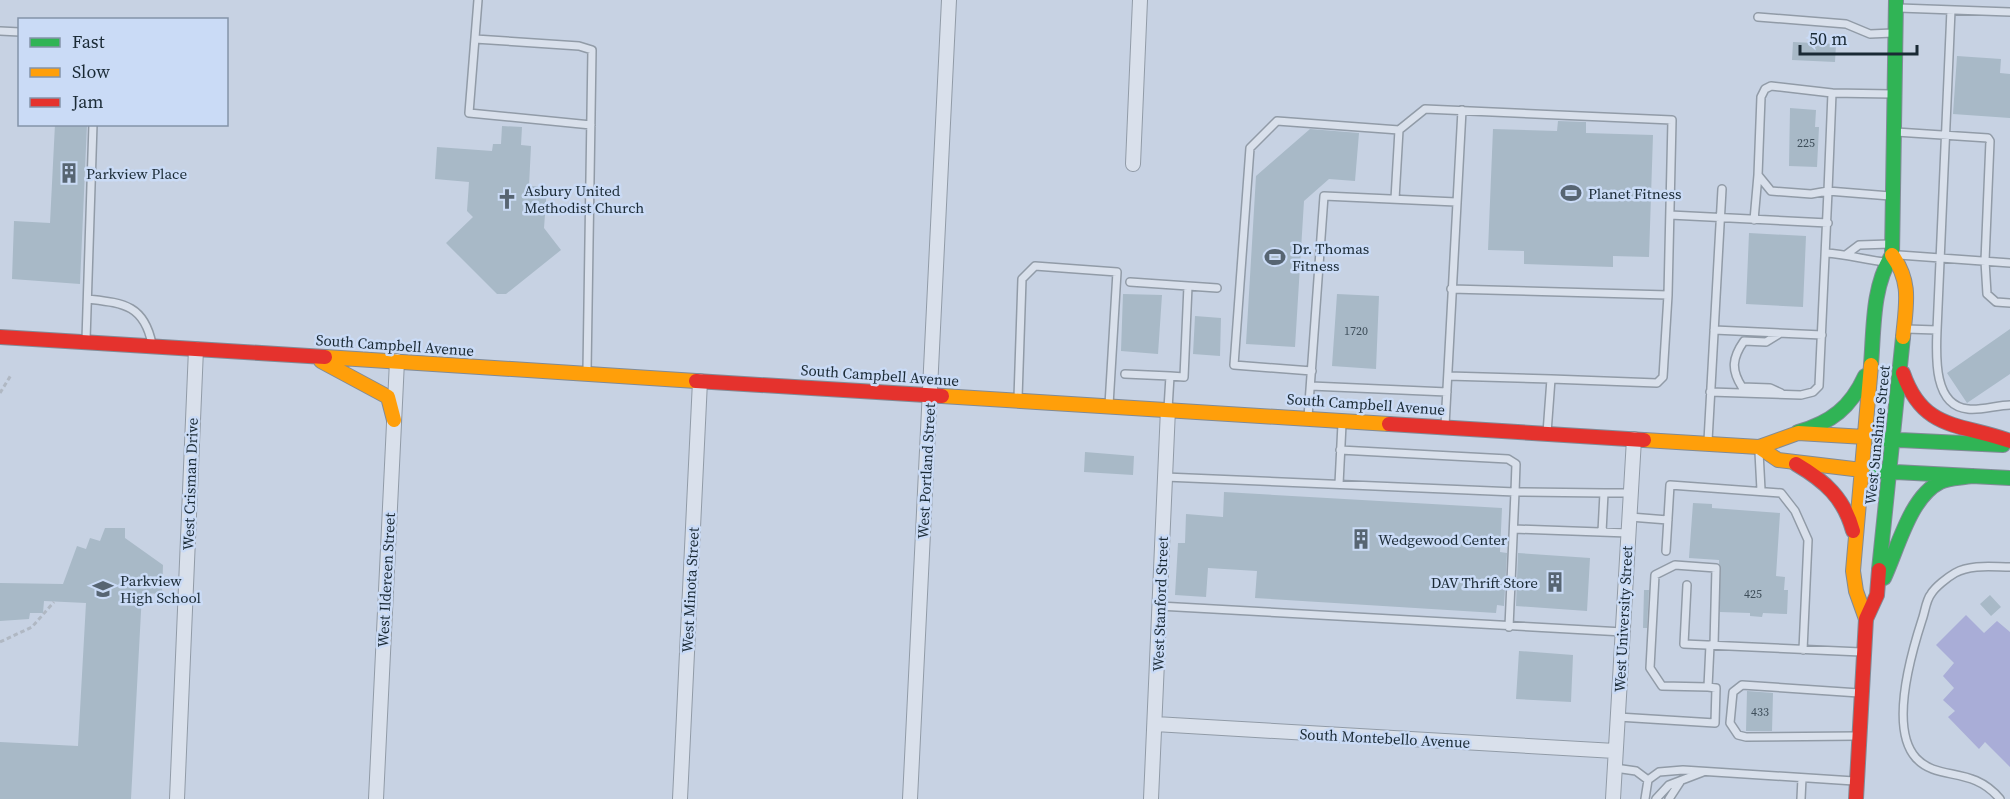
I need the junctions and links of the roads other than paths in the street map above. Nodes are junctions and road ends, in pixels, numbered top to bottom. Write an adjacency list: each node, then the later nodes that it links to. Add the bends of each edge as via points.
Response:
1 (478, 0): 11 (lane)
2 (949, 0): 67 (street, West Portland Street)
3 (1140, 0): 20 (street)
4 (1896, 4): 5 (lane); 10 (main road, West Sunshine Street)
5 (1951, 10): 6 (lane); 19 (lane)
6 (2010, 12)
7 (1758, 17): 10 (lane, via 1846,24 1869,34)
8 (0, 31): 9 (lane)
9 (18, 32)
10 (1895, 33): 13 (main road, West Sunshine Street)
11 (475, 39): 15 (lane, via 589,48 593,54); 15 (lane, via 469,113)
12 (1832, 93): 13 (lane); 21 (lane, via 1771,86 1765,89 1760,108); 23 (lane)
13 (1894, 94): 18 (main road, West Sunshine Street)
14 (1462, 110): 17 (lane, via 1425,109); 26 (lane); 27 (lane, via 1672,120)
15 (591, 124): 58 (lane)
16 (93, 126): 42 (lane)
17 (1400, 130): 25 (lane); 57 (lane, via 1277,121 1250,148 1234,364)
18 (1894, 132): 19 (lane); 24 (main road, West Sunshine Street)
19 (1945, 136): 34 (lane); 35 (lane, via 1990,141)
20 (1133, 164)
21 (1758, 175): 23 (lane, via 1771,191); 29 (lane)
22 (1722, 189): 28 (lane)
23 (1828, 191): 24 (lane); 30 (lane)
24 (1893, 196): 33 (main road, West Sunshine Street)
25 (1395, 199): 26 (lane); 57 (lane, via 1324,196)
26 (1456, 202): 40 (lane)
27 (1670, 215): 28 (lane); 41 (lane)
28 (1720, 218): 29 (lane); 45 (lane)
29 (1754, 220): 30 (lane)
30 (1828, 223): 31 (lane)
31 (1826, 254): 32 (lane); 48 (lane)
32 (1847, 254): 33 (lane, via 1857,260); 33 (lane, via 1858,245)
33 (1890, 254): 34 (lane); 44 (main road, West Sunshine Street, via 1902,270 1907,295); 54 (main road, West Sunshine Street, via 1877,293)
34 (1941, 258): 35 (lane); 46 (lane)
35 (1985, 261): 36 (lane); 43 (lane, via 1987,294 1996,302)
36 (2010, 263)
37 (1130, 282): 38 (lane)
38 (1188, 286): 39 (lane); 60 (lane, via 1184,377)
39 (1217, 288)
40 (1451, 289): 41 (lane); 61 (lane)
41 (1668, 296): 62 (lane, via 1666,362 1664,377 1657,383)
42 (87, 299): 50 (lane); 51 (lane, via 116,302 135,310 149,330)
43 (2010, 303)
44 (1904, 329): 46 (lane); 55 (main road, West Sunshine Street)
45 (1714, 330): 47 (lane); 66 (lane)
46 (1937, 330): 71 (lane, via 1939,382 1949,397 1962,408 1972,410)
47 (1779, 334): 48 (lane); 68 (lane, via 1766,342 1744,341 1735,354 1733,374 1742,387 1770,388)
48 (1822, 335): 68 (lane, via 1819,386 1813,392)
49 (0, 337): 50 (main road, South Campbell Avenue)
50 (86, 342): 51 (main road, South Campbell Avenue)
51 (152, 346): 52 (main road, South Campbell Avenue)
52 (196, 349): 53 (main road, South Campbell Avenue); 128 (street, West Crisman Drive)
53 (310, 356): 56 (main road, South Campbell Avenue); 75 (main road, via 388,397)
54 (1872, 358): 77 (main road, via 1860,388 1841,413 1827,424); 79 (main road, West Sunshine Street)
55 (1901, 360): 81 (main road, West Sunshine Street); 83 (main road, via 1907,389 1924,412 1937,420 1987,431)
56 (397, 361): 58 (main road, South Campbell Avenue); 75 (street, West Ildereen Street)
57 (1312, 371): 64 (lane)
58 (587, 373): 63 (main road, South Campbell Avenue)
59 (1125, 374): 60 (lane)
60 (1170, 376): 72 (lane)
61 (1448, 376): 62 (lane); 65 (lane)
62 (1551, 379): 78 (lane)
63 (700, 381): 67 (main road, South Campbell Avenue); 130 (street, West Minota Street)
64 (1311, 386): 65 (lane); 73 (lane)
65 (1447, 392): 76 (lane)
66 (1710, 392): 68 (lane); 82 (lane)
67 (930, 395): 69 (main road, South Campbell Avenue); 131 (street, West Portland Street)
68 (1784, 395)
69 (1018, 400): 70 (main road, South Campbell Avenue); 70 (lane, via 1022,279 1035,266 1117,272)
70 (1109, 405): 72 (main road, South Campbell Avenue)
71 (2010, 405)
72 (1168, 409): 73 (main road, South Campbell Avenue); 90 (street, West Stanford Street)
73 (1308, 417): 74 (main road, South Campbell Avenue)
74 (1342, 419): 76 (main road, South Campbell Avenue); 85 (lane)
75 (394, 420): 129 (street, West Ildereen Street)
76 (1445, 426): 78 (main road, South Campbell Avenue)
77 (1798, 432): 79 (main road); 84 (main road, via 1778,435)
78 (1547, 433): 80 (main road, South Campbell Avenue)
79 (1865, 437): 81 (main road); 87 (main road, West Sunshine Street)
80 (1634, 438): 82 (main road, South Campbell Avenue); 96 (street, West University Street)
81 (1893, 440): 83 (main road); 88 (main road, West Sunshine Street)
82 (1708, 443): 84 (main road, South Campbell Avenue)
83 (2010, 443)
84 (1759, 447): 86 (main road, South Campbell Avenue, via 1778,460); 93 (lane)
85 (1341, 450): 92 (lane); 94 (lane, via 1508,459 1516,464)
86 (1796, 465): 87 (main road, South Campbell Avenue); 102 (main road, via 1836,492 1847,508)
87 (1862, 470): 88 (main road, South Campbell Avenue); 102 (main road, West Sunshine Street)
88 (1890, 472): 89 (main road, South Campbell Avenue); 106 (main road, West Sunshine Street)
89 (1972, 476): 91 (main road, South Campbell Avenue); 106 (main road, via 1940,482 1919,499)
90 (1165, 477): 92 (lane); 107 (street, West Stanford Street)
91 (2010, 478)
92 (1339, 484): 94 (lane)
93 (1761, 490): 98 (lane, via 1670,485); 112 (lane, via 1781,493 1795,511 1808,540)
94 (1515, 492): 95 (lane); 99 (lane)
95 (1604, 493): 96 (lane); 100 (lane)
96 (1631, 493): 97 (street, West University Street)
97 (1629, 517): 98 (lane); 101 (street, West University Street)
98 (1668, 520): 103 (lane)
99 (1514, 529): 100 (lane); 109 (lane)
100 (1602, 532): 101 (lane)
101 (1628, 533): 110 (street, West University Street)
102 (1856, 545): 108 (main road, West Sunshine Street, via 1853,571)
103 (1666, 551)
104 (2010, 567): 139 (lane, via 1975,567 1956,572 1931,594 1911,653 1903,708 1906,735 1914,756 1928,769 1981,781)
105 (1687, 585): 111 (lane, via 1684,644)
106 (1877, 595): 108 (main road, West Sunshine Street)
107 (1160, 606): 109 (lane); 119 (street, West Stanford Street)
108 (1866, 619): 113 (main road, West Sunshine Street)
109 (1509, 627): 110 (lane)
110 (1623, 632): 118 (street, West University Street)
111 (1712, 645): 112 (lane); 114 (lane); 114 (lane, via 1716,568 1675,565 1655,575 1650,668 1662,686)
112 (1803, 650): 113 (lane)
113 (1864, 652): 115 (main road, West Sunshine Street)
114 (1708, 687): 116 (lane, via 1716,688)
115 (1862, 693): 117 (lane, via 1742,685 1733,692); 120 (main road, West Sunshine Street)
116 (1715, 708): 117 (lane); 118 (lane, via 1715,723)
117 (1731, 709): 120 (lane, via 1732,729 1746,737)
118 (1618, 717): 121 (street, West University Street)
119 (1155, 724): 121 (street, South Montebello Avenue); 132 (street, West Stanford Street)
120 (1859, 736): 126 (main road, West Sunshine Street)
121 (1615, 751): 122 (street, West University Street)
122 (1615, 768): 125 (lane, via 1636,771); 133 (street, West University Street)
123 (1706, 771): 124 (lane); 125 (lane, via 1659,771); 127 (lane)
124 (1802, 778): 126 (lane); 137 (lane)
125 (1648, 780): 134 (lane)
126 (1857, 781): 138 (main road, West Sunshine Street)
127 (1680, 782): 135 (lane, via 1662,789); 136 (lane)
128 (177, 799)
129 (376, 799)
130 (680, 799)
131 (910, 799)
132 (1151, 799)
133 (1613, 799)
134 (1646, 799)
135 (1656, 799)
136 (1669, 799)
137 (1801, 799)
138 (1856, 799)
139 (2000, 799)

